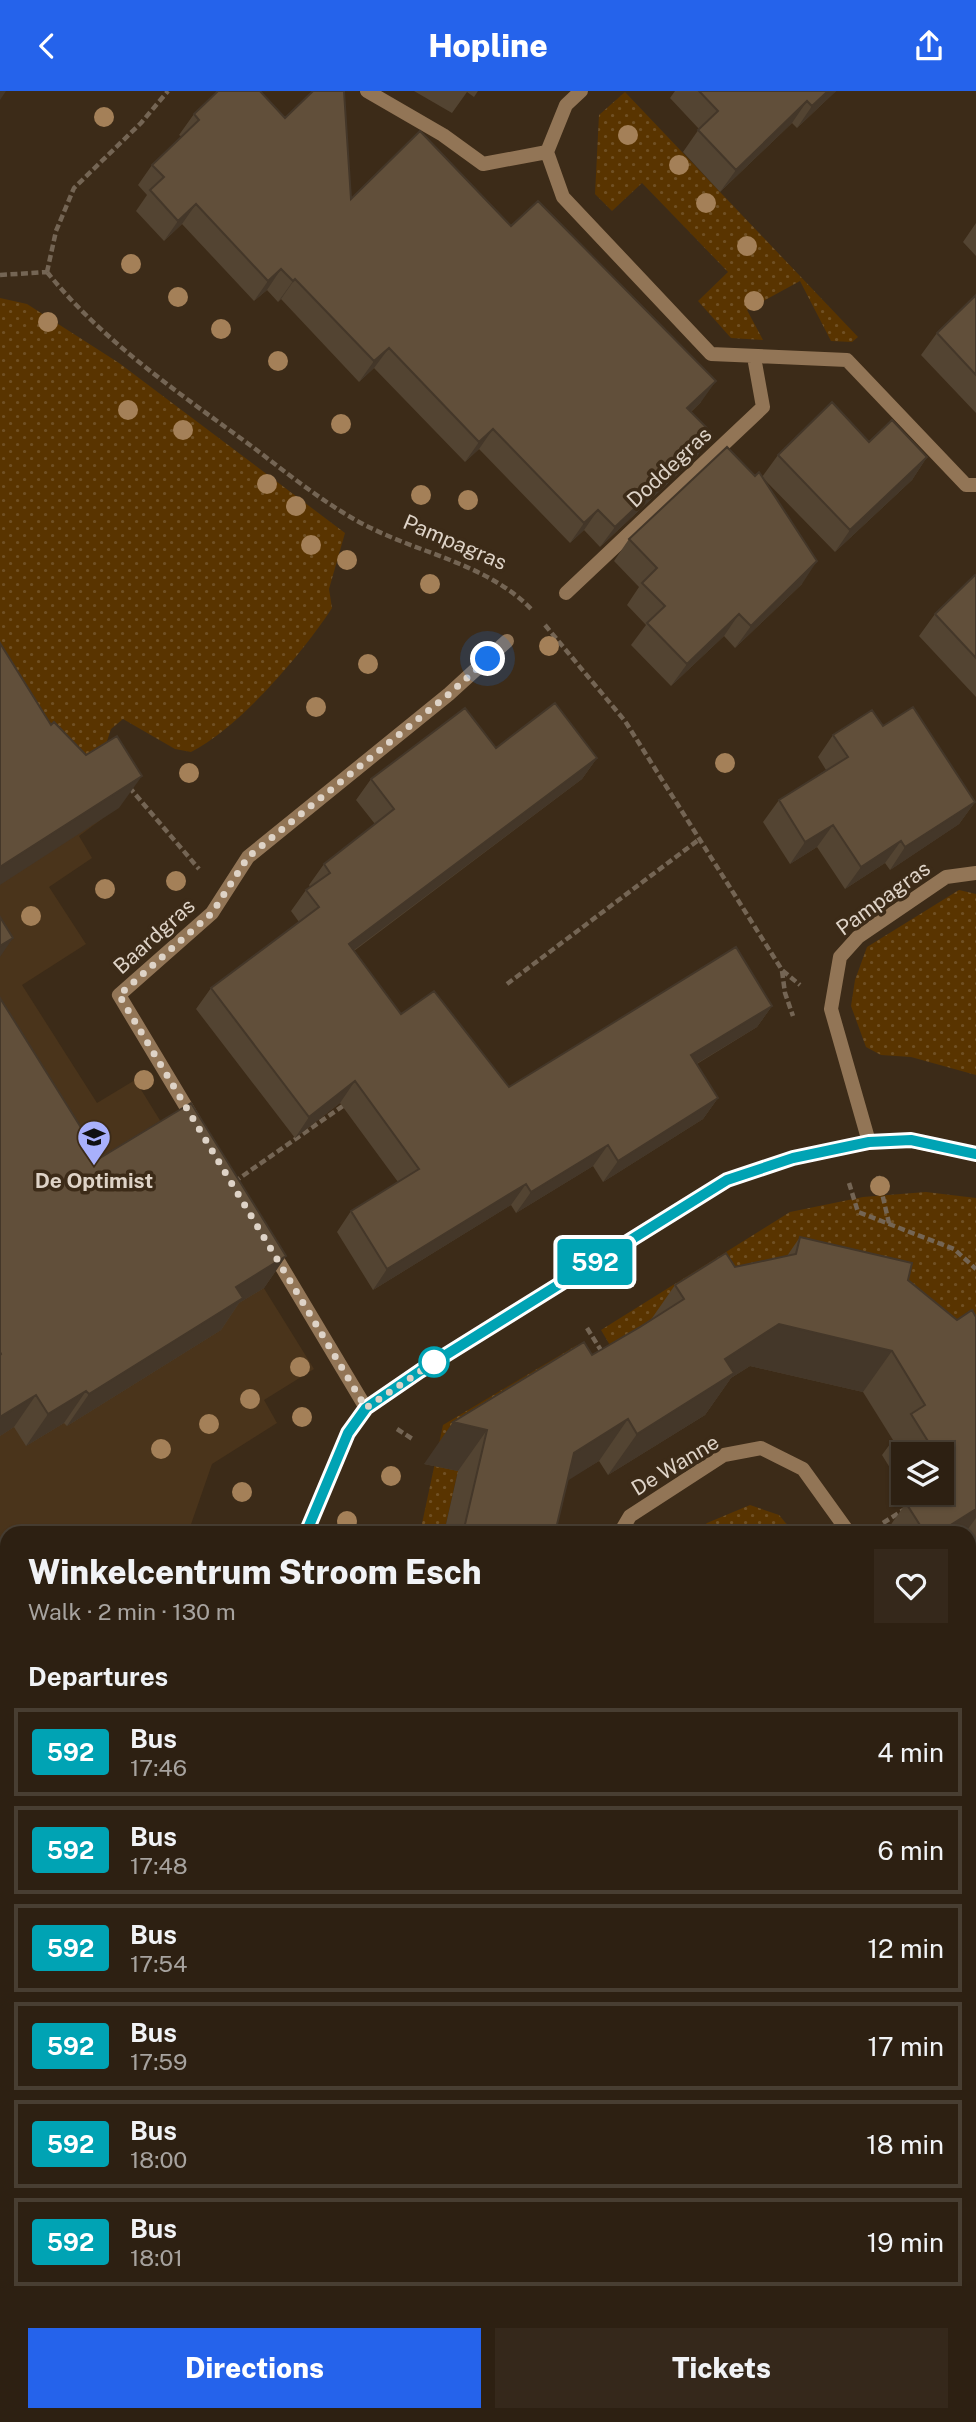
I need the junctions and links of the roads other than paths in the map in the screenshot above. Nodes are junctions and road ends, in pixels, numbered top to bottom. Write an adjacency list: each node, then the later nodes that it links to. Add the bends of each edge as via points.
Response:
1 (367, 91): 3 (street, via 483,164)
2 (581, 91): 3 (street, via 566,105)
3 (547, 152): 4 (street, via 563,197 711,354)
4 (754, 357): 5 (street, via 847,360 966,485); 6 (street, Doddegras, via 763,407)
5 (976, 485)
6 (566, 593)
7 (507, 641): 11 (street, Baardgras, via 449,694 248,857 212,913 119,995)
8 (976, 873): 9 (street, Pampagras, via 946,877 858,937 840,957 831,1009)
9 (869, 1142): 10 (street, via 911,1140); 13 (street, via 793,1158 727,1180)
10 (976, 1154)
11 (232, 1184)
12 (260, 1231): 13 (street)
13 (366, 1408): 14 (street, via 348,1433)
14 (311, 1526)
15 (624, 1526): 16 (street, De Wanne, via 630,1516 724,1455 761,1448 803,1469)
16 (844, 1526)

